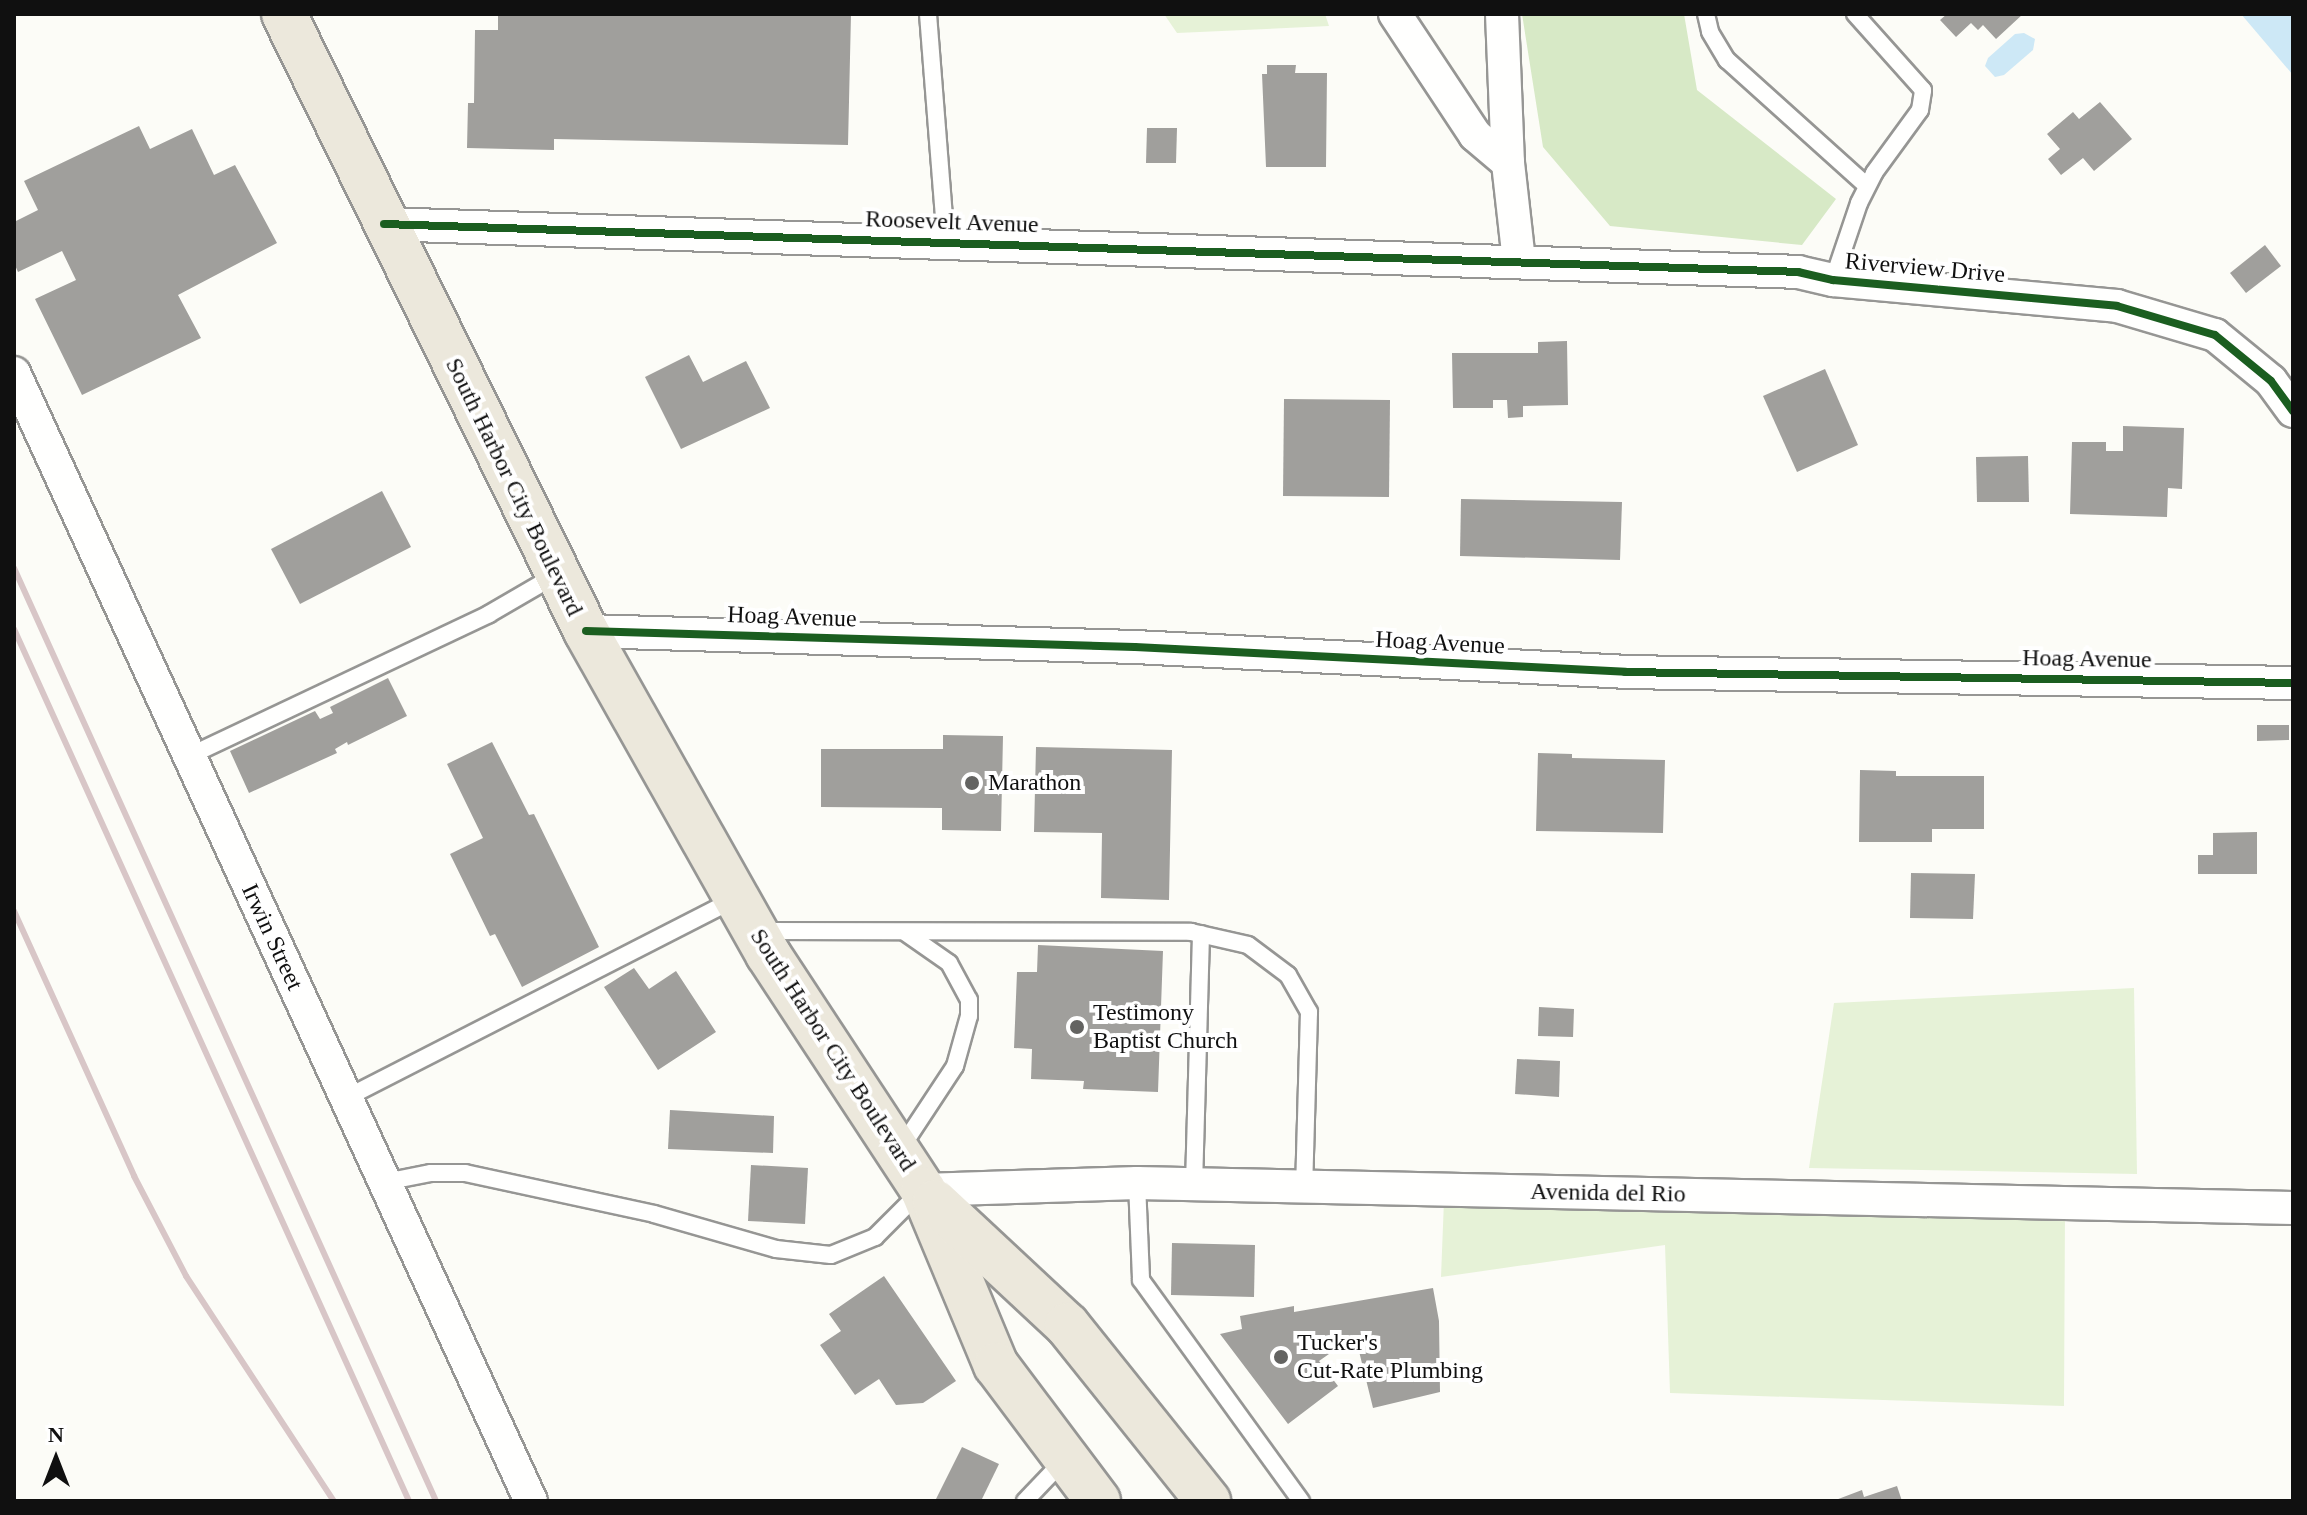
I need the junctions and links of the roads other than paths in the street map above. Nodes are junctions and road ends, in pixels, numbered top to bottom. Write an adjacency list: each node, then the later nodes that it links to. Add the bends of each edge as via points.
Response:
1 (928, 14): 10 (lane)
2 (1395, 14): 7 (street, via 1475,135)
3 (1502, 14): 7 (street)
4 (1706, 14): 8 (lane, via 1727,60)
5 (1855, 14): 8 (lane, via 1923,90 1920,110)
6 (290, 16): 9 (main road, South Harbor City Boulevard)
7 (1508, 163): 11 (street)
8 (1867, 186): 12 (lane)
9 (384, 224): 10 (street, Roosevelt Avenue); 15 (main road, South Harbor City Boulevard)
10 (946, 242): 11 (street, Roosevelt Avenue)
11 (1519, 261): 12 (street, Riverview Drive, via 1798,272)
12 (1833, 280): 14 (street, Riverview Drive, via 2117,306 2215,335 2271,381)
13 (14, 373): 18 (street, Irwin Street)
14 (2293, 411)
15 (557, 574): 16 (main road, South Harbor City Boulevard); 18 (lane, via 489,614)
16 (586, 631): 17 (street, Hoag Avenue, via 1135,647 1625,672); 19 (main road, South Harbor City Boulevard)
17 (2293, 683)
18 (189, 756): 22 (street, Irwin Street)
19 (746, 914): 20 (lane); 22 (lane); 23 (main road, South Harbor City Boulevard)
20 (902, 932): 21 (lane); 23 (lane, via 949,963 969,1000 969,1016 955,1066)
21 (1201, 934): 26 (lane); 27 (lane, via 1248,945 1288,975 1309,1012)
22 (346, 1098): 24 (street, Irwin Street)
23 (899, 1152): 28 (main road, South Harbor City Boulevard)
24 (385, 1182): 28 (lane, via 465,1173 654,1214 776,1249 831,1255 875,1237); 31 (street, Irwin Street)
25 (1137, 1183): 26 (street, Avenida del Rio); 28 (street, Avenida del Rio); 35 (lane, via 1141,1280)
26 (1194, 1185): 27 (street, Avenida del Rio)
27 (1304, 1187): 29 (street, Avenida del Rio)
28 (923, 1190): 30 (main road, South Harbor City Boulevard, via 996,1365); 34 (main road, South Harbor City Boulevard, via 1067,1325)
29 (2293, 1208)
30 (1066, 1458): 32 (lane); 33 (main road, South Harbor City Boulevard)
31 (531, 1501)
32 (1025, 1501)
33 (1098, 1501)
34 (1208, 1501)
35 (1301, 1501)

